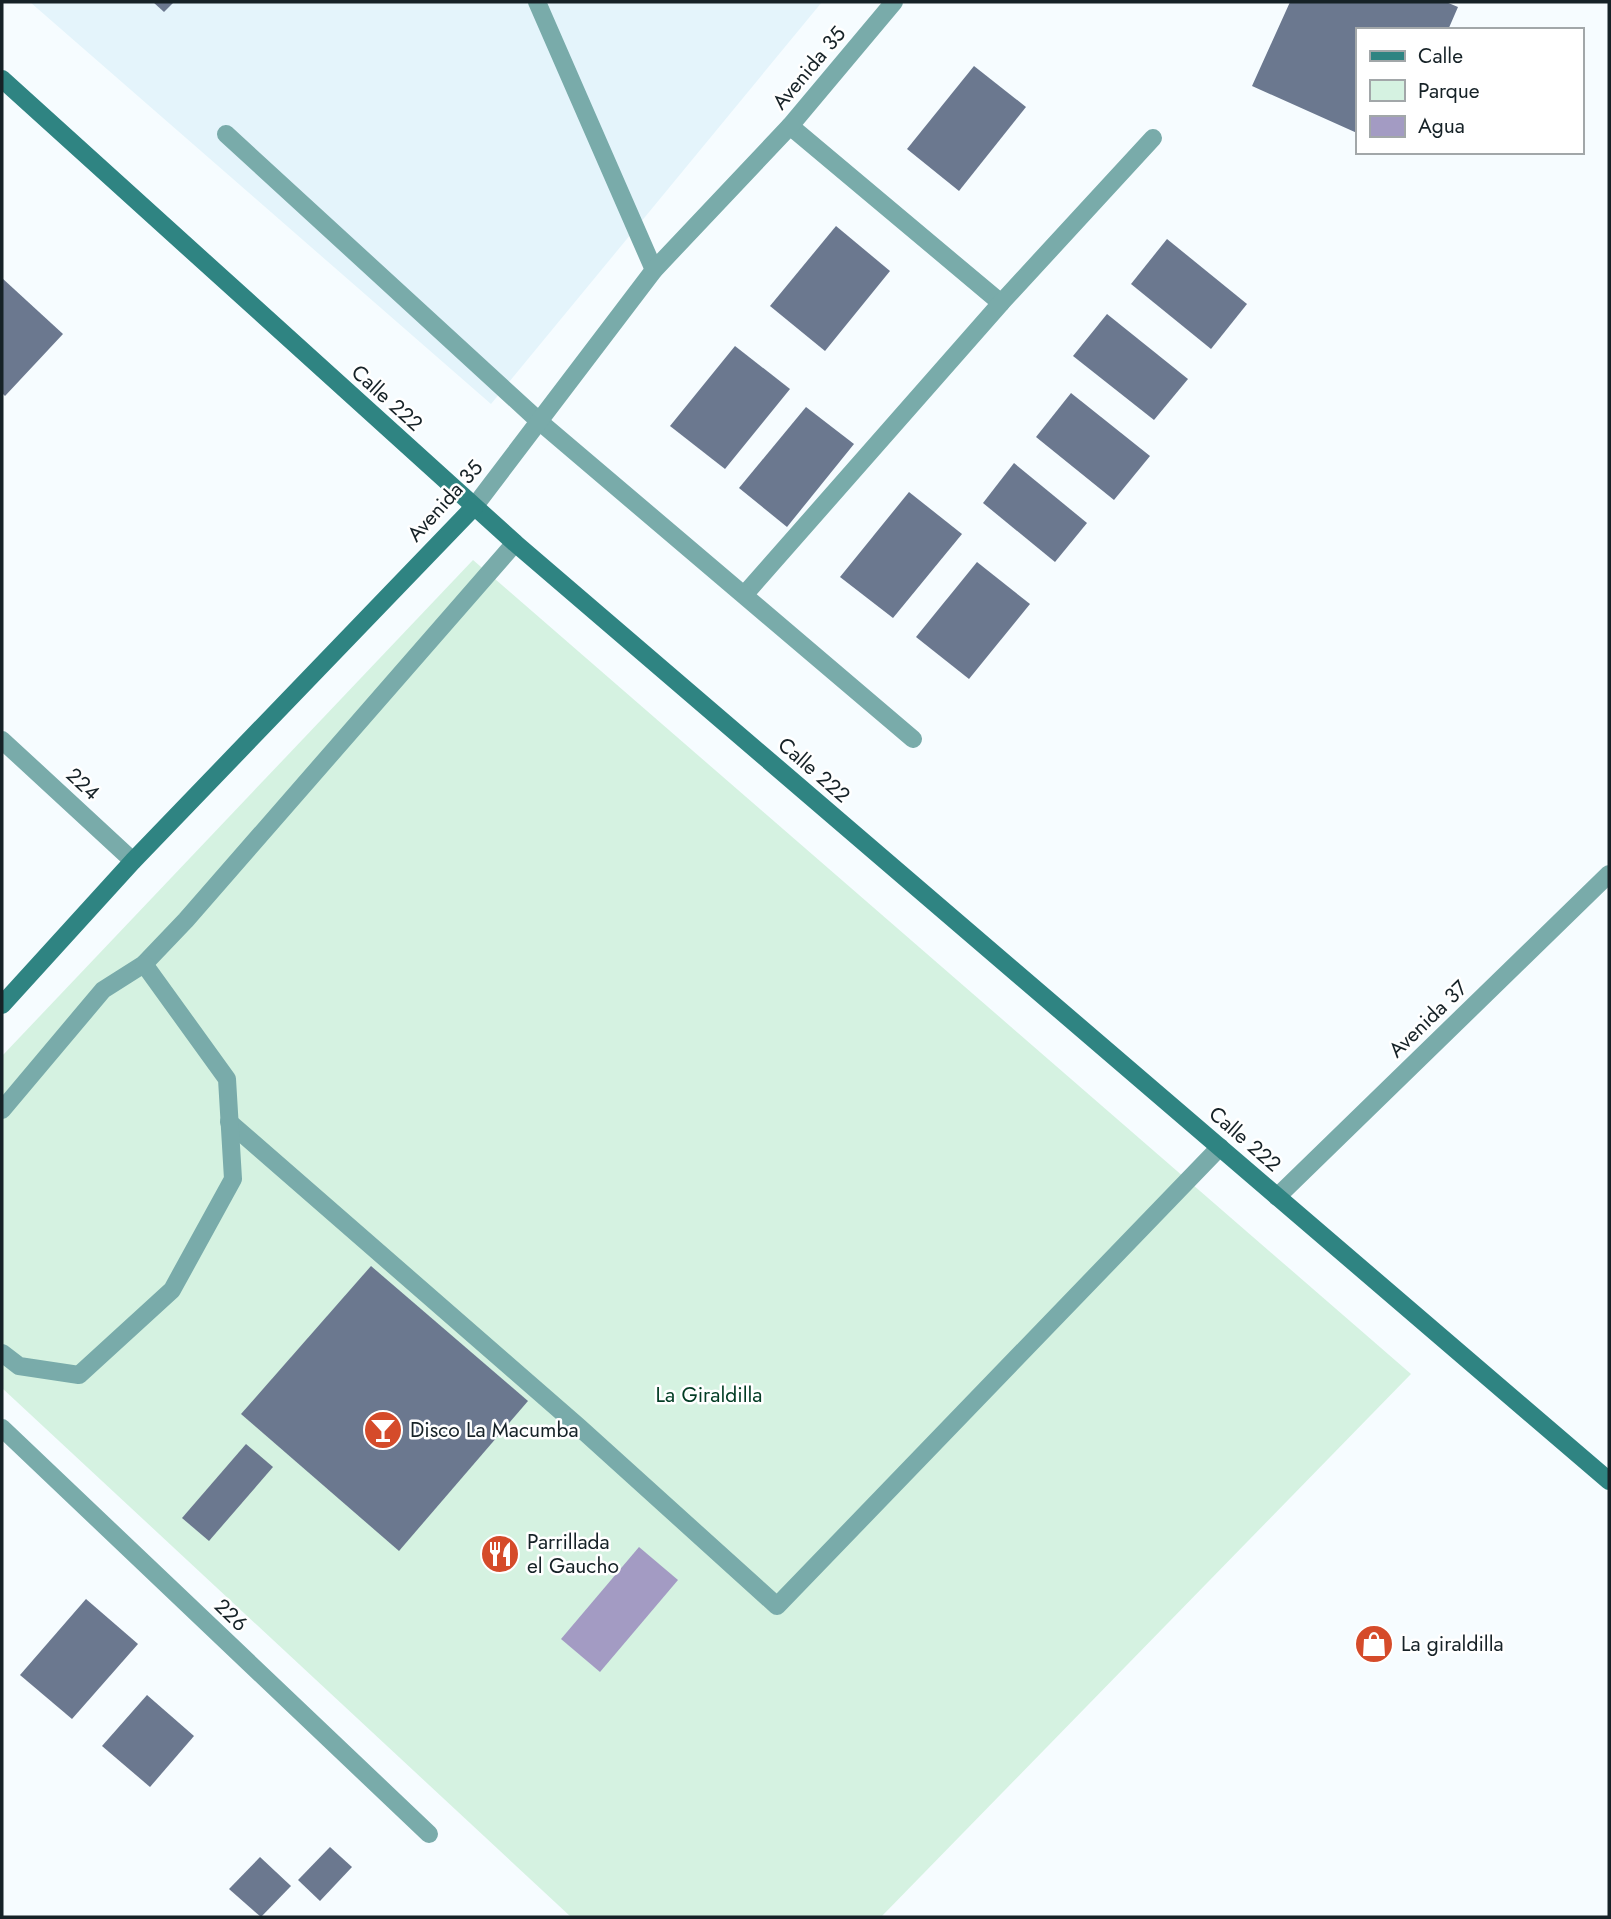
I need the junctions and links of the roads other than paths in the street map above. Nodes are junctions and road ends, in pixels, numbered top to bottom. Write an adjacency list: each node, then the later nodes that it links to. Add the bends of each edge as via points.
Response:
1 (537, 2): 7 (street)
2 (894, 2): 4 (street, Avenida 35)
3 (2, 79): 10 (main road, Calle 222)
4 (790, 126): 7 (street, Avenida 35); 8 (street)
5 (226, 134): 9 (street)
6 (1153, 138): 8 (street)
7 (654, 270): 9 (street, Avenida 35)
8 (1001, 303): 12 (street)
9 (540, 422): 10 (street, Avenida 35); 12 (street)
10 (474, 507): 11 (main road, Calle 222); 15 (main road, Avenida 35)
11 (514, 543): 17 (street); 21 (main road, Calle 222)
12 (745, 594): 13 (street)
13 (913, 738)
14 (2, 740): 15 (street, 224)
15 (133, 861): 18 (main road, Avenida 35)
16 (1609, 874): 22 (street, Avenida 37)
17 (144, 964): 19 (street, via 103,990); 20 (street, via 227,1079)
18 (2, 1005)
19 (2, 1110)
20 (229, 1122): 21 (street, via 777,1606); 23 (street, via 233,1180 172,1290 79,1375 19,1366)
21 (1220, 1147): 22 (main road, Calle 222)
22 (1278, 1197): 25 (main road, Calle 222)
23 (2, 1353)
24 (2, 1428): 26 (street, 226)
25 (1609, 1481)
26 (429, 1834)

